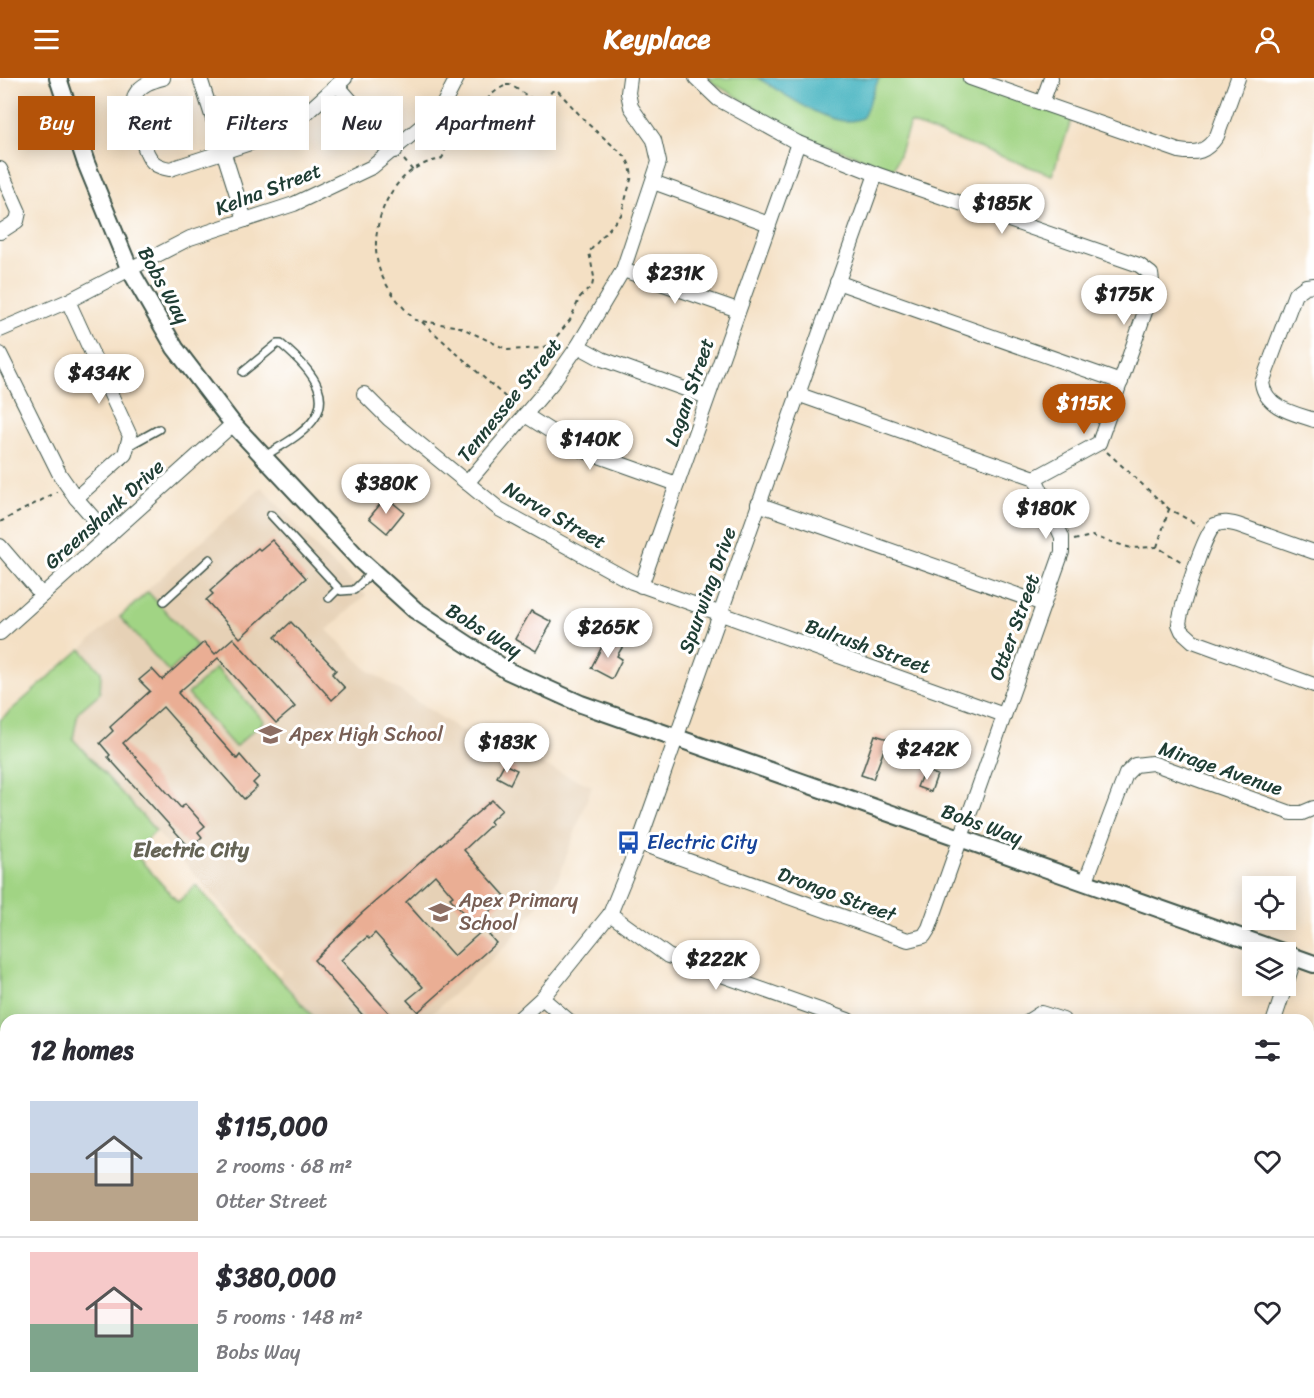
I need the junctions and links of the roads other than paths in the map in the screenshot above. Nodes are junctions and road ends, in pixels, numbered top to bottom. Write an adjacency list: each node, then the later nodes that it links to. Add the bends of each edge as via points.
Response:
1 (58, 78): 21 (street, Bobs Way, via 86,164)
2 (163, 78): 14 (street, via 142,86 133,104 147,152 154,162 170,169)
3 (200, 78): 14 (street)
4 (457, 78): 13 (street, Kelna Street, via 440,111)
5 (630, 78): 17 (street, Tennessee Street, via 628,93 632,106 657,147 659,162)
6 (696, 78): 12 (street, via 718,99)
7 (970, 78): 11 (street)
8 (1051, 78): 11 (street)
9 (1238, 78): 11 (street, via 1211,145 1195,154)
10 (335, 82): 13 (street); 14 (street, via 286,130)
11 (1042, 103)
12 (798, 143): 16 (street); 19 (street, Lagan Street)
13 (394, 151): 18 (street, Kelna Street, via 372,167 294,204)
14 (223, 152): 18 (street)
15 (0, 169): 20 (street, via 19,212 17,220)
16 (876, 174): 23 (street, Spurwing Drive); 31 (street, via 1139,265 1151,274 1153,289)
17 (653, 182): 19 (street); 22 (street, Tennessee Street)
18 (245, 220): 21 (street, Kelna Street, via 189,238)
19 (769, 224): 26 (street, Lagan Street)
20 (0, 232)
21 (129, 268): 25 (street, Kelna Street); 37 (street, Bobs Way, via 175,348)
22 (623, 270): 26 (street); 28 (street, Tennessee Street)
23 (837, 282): 31 (street); 33 (street, Spurwing Drive)
24 (1314, 285): 36 (street, via 1295,294 1262,383 1267,398 1274,403)
25 (68, 301): 27 (street, Kelna Street); 39 (street, via 130,436)
26 (738, 310): 34 (street, Lagan Street)
27 (0, 330)
28 (578, 346): 34 (street, via 602,359); 35 (street, Tennessee Street)
29 (0, 354): 44 (street)
30 (243, 372): 40 (lane, via 281,344 317,382 321,394 316,417 308,427)
31 (1121, 382): 41 (street, via 1099,443)
32 (364, 394): 42 (street, Narva Street)
33 (797, 394): 41 (street); 45 (street, Spurwing Drive)
34 (707, 398): 43 (street, Lagan Street)
35 (525, 415): 42 (street, Tennessee Street); 43 (street, via 579,449)
36 (1314, 420)
37 (233, 424): 40 (street, Bobs Way); 47 (street, Greenshank Drive)
38 (159, 429): 39 (lane)
39 (130, 445): 44 (street, via 125,454)
40 (264, 458): 51 (street, Bobs Way)
41 (1035, 478): 57 (street, Otter Street, via 1063,543)
42 (467, 483): 52 (street, Narva Street, via 499,508)
43 (676, 484): 52 (street, Lagan Street)
44 (72, 493): 47 (street)
45 (758, 504): 57 (street); 58 (street, Spurwing Drive)
46 (271, 515): 53 (lane)
47 (109, 536): 54 (street, Greenshank Drive)
48 (0, 546): 54 (street)
49 (1314, 552): 60 (street, via 1226,522 1217,524 1210,531 1195,569 1179,624 1187,637)
50 (210, 559): 56 (lane)
51 (372, 572): 53 (lane, via 351,592); 62 (street, Bobs Way, via 414,610 508,671 581,704)
52 (640, 586): 58 (street, Narva Street)
53 (338, 589): 55 (lane)
54 (42, 595): 59 (street, Greenshank Drive)
55 (328, 598)
56 (164, 601)
57 (1043, 604): 61 (street, Otter Street)
58 (719, 614): 61 (street, Bulrush Street); 62 (street, Spurwing Drive)
59 (0, 633)
60 (1314, 685)
61 (1004, 715): 64 (street, Otter Street)
62 (675, 737): 64 (street, Bobs Way); 65 (street, Spurwing Drive)
63 (1314, 808): 66 (street, Mirage Avenue, via 1292,813 1140,763 1126,774)
64 (960, 838): 65 (street, Drongo Street, via 929,928 924,936 914,940); 66 (street, Bobs Way)
65 (639, 843): 67 (street, Spurwing Drive)
66 (1085, 883): 68 (street, Bobs Way)
67 (610, 914): 72 (street, Spurwing Drive); 75 (street, via 668,956)
68 (1251, 942)
69 (1296, 958): 70 (street, Bobs Way)
70 (1314, 964)
71 (1279, 996): 76 (street)
72 (542, 998): 73 (street, Spurwing Drive); 74 (street)
73 (525, 1014)
74 (561, 1014)
75 (831, 1014)
76 (1275, 1014)

